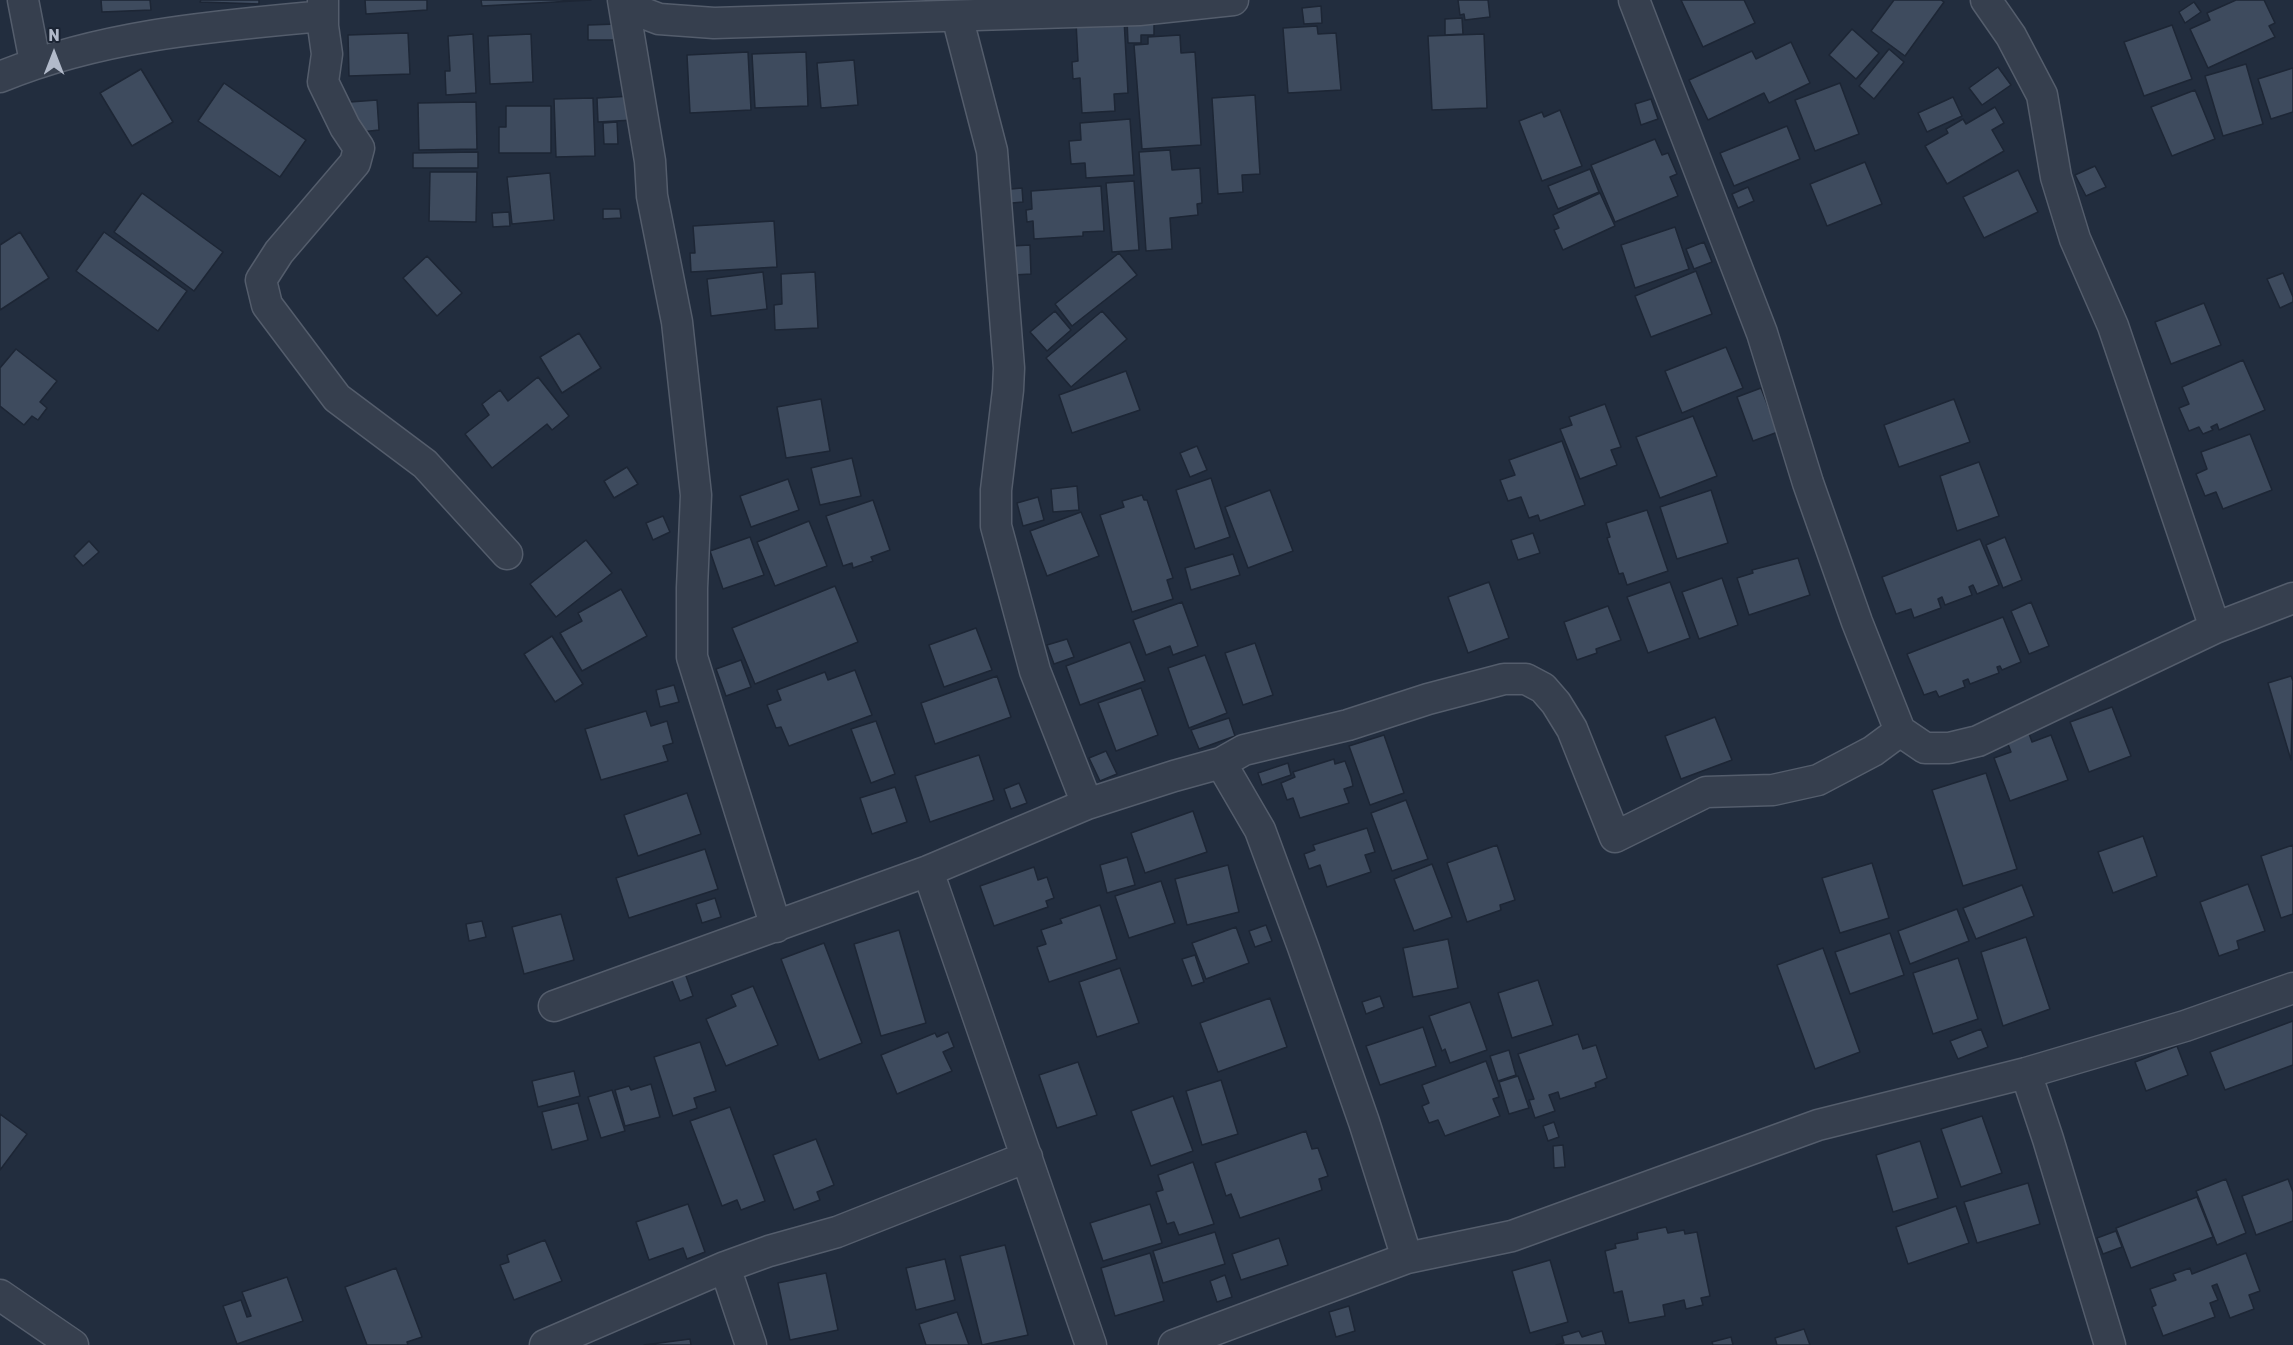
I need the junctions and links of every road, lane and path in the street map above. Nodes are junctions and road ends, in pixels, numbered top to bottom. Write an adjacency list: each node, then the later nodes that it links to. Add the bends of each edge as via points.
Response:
1 (23, 0): 10 (street)
2 (623, 0): 19 (street, via 650,161 652,196 677,322 696,495 692,657)
3 (629, 0): 9 (street, via 638,11 659,19 714,23)
4 (1233, 0): 7 (street, via 1139,10)
5 (1634, 0): 15 (street, via 1762,333 1808,483)
6 (1986, 0): 14 (street, via 2011,36 2042,95 2056,177 2075,239 2113,326)
7 (1081, 6): 9 (street)
8 (323, 8): 10 (street, via 166,32); 12 (street, via 327,54 323,82 359,148 355,163 279,252 261,280 267,306 337,398 425,464)
9 (957, 16): 17 (street, via 992,151 1007,345 1008,390 996,490 996,526 1035,671)
10 (35, 62): 11 (street)
11 (0, 77)
12 (507, 554)
13 (2293, 598): 14 (street)
14 (2215, 628): 15 (street, via 1978,741 1949,748 1925,748)
15 (1900, 731): 16 (street, via 1873,751 1818,780 1773,790 1706,792 1615,837 1572,729 1543,688 1526,679 1504,679 1348,725 1244,750)
16 (1221, 764): 17 (street); 24 (street, via 1260,830 1360,1111)
17 (1087, 804): 18 (street)
18 (928, 871): 19 (street); 23 (street)
19 (776, 927): 21 (street)
20 (2293, 988): 22 (street, via 2185,1026)
21 (554, 1006)
22 (2026, 1073): 24 (street, via 1818,1125 1512,1236); 32 (street)
23 (1027, 1157): 25 (street, via 837,1232); 30 (street)
24 (1407, 1258): 31 (street)
25 (725, 1266): 28 (street); 29 (street)
26 (0, 1295): 27 (street)
27 (73, 1345)
28 (545, 1345)
29 (751, 1345)
30 (1091, 1345)
31 (1174, 1345)
32 (2110, 1345)

